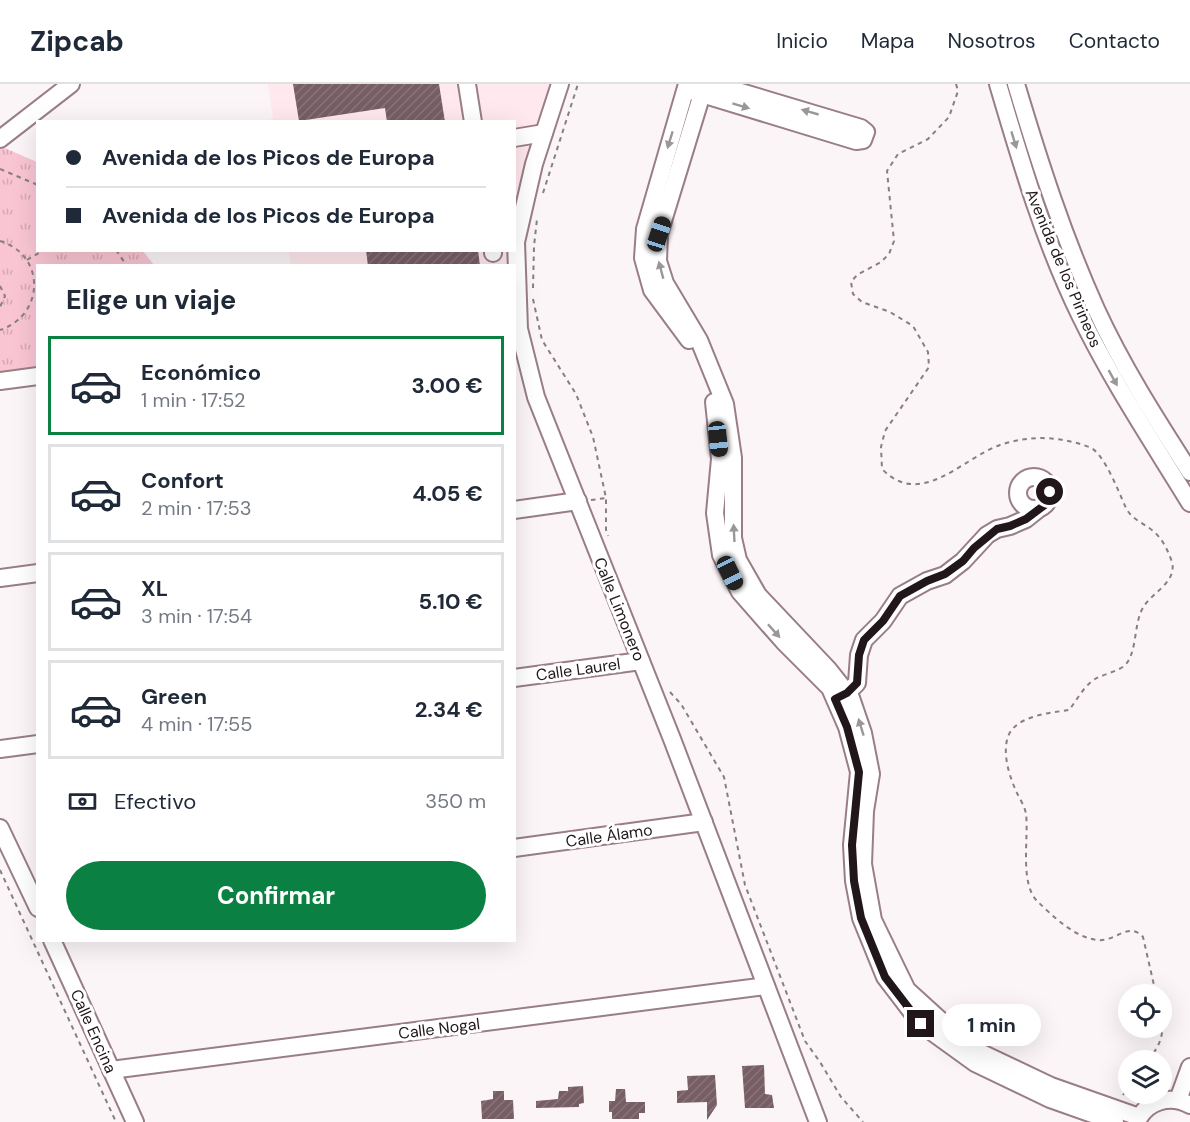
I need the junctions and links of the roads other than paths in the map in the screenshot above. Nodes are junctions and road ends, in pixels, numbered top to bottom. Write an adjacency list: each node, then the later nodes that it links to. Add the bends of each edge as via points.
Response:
1 (71, 84): 11 (street)
2 (467, 84): 8 (street)
3 (560, 84): 9 (street, Calle Limonero)
4 (998, 84): 17 (street, Avenida de los Pirineos, one-way to 17, via 1043,227 1079,313 1122,394)
5 (1016, 84): 15 (street, Avenida de los Pirineos, via 1061,225 1097,310 1128,371)
6 (686, 86): 7 (street); 24 (street, one-way to 24, via 645,229 643,258 652,290 693,344 713,398 720,459 715,513 722,555 740,592 784,642)
7 (707, 87): 7 (street, one-way to 7, via 856,141 863,140 866,132); 24 (street, one-way to 7, via 828,669 758,595 738,560 733,538 733,458 725,404 699,340 664,283 658,261 659,234)
8 (473, 120)
9 (544, 133): 10 (street); 12 (street, Calle Limonero, via 516,242)
10 (516, 138)
11 (0, 139)
12 (516, 313): 16 (street, Calle Limonero, via 536,397)
13 (36, 376): 14 (street)
14 (0, 381)
15 (1190, 472)
16 (578, 501): 19 (street); 22 (street, Calle Limonero)
17 (1190, 503)
18 (1041, 507): 24 (street, via 1026,519 987,535 945,574 900,596 864,640 857,683)
19 (516, 510)
20 (36, 573): 21 (street)
21 (0, 578)
22 (641, 661): 23 (street, Calle Laurel); 27 (street, Calle Limonero)
23 (516, 678)
24 (841, 696): 36 (street, one-way to 24, via 1051,1086 971,1048 907,990 873,920 863,864 871,774 851,698); 39 (street, via 859,772 852,845 856,890 861,918 885,977 921,1024 975,1063 1050,1098)
25 (36, 744): 26 (street)
26 (0, 749)
27 (704, 822): 29 (street, Calle Álamo); 32 (street, Calle Limonero)
28 (0, 828): 30 (street)
29 (516, 848)
30 (36, 904)
31 (53, 942): 34 (street, Calle Encina)
32 (766, 986): 34 (street, Calle Nogal); 38 (street, Calle Limonero)
33 (1190, 1067): 35 (street)
34 (111, 1070): 37 (street, Calle Encina)
35 (1184, 1102): 36 (street, via 1155,1102)
36 (1138, 1120)
37 (135, 1122)
38 (818, 1122)
39 (1115, 1122)

